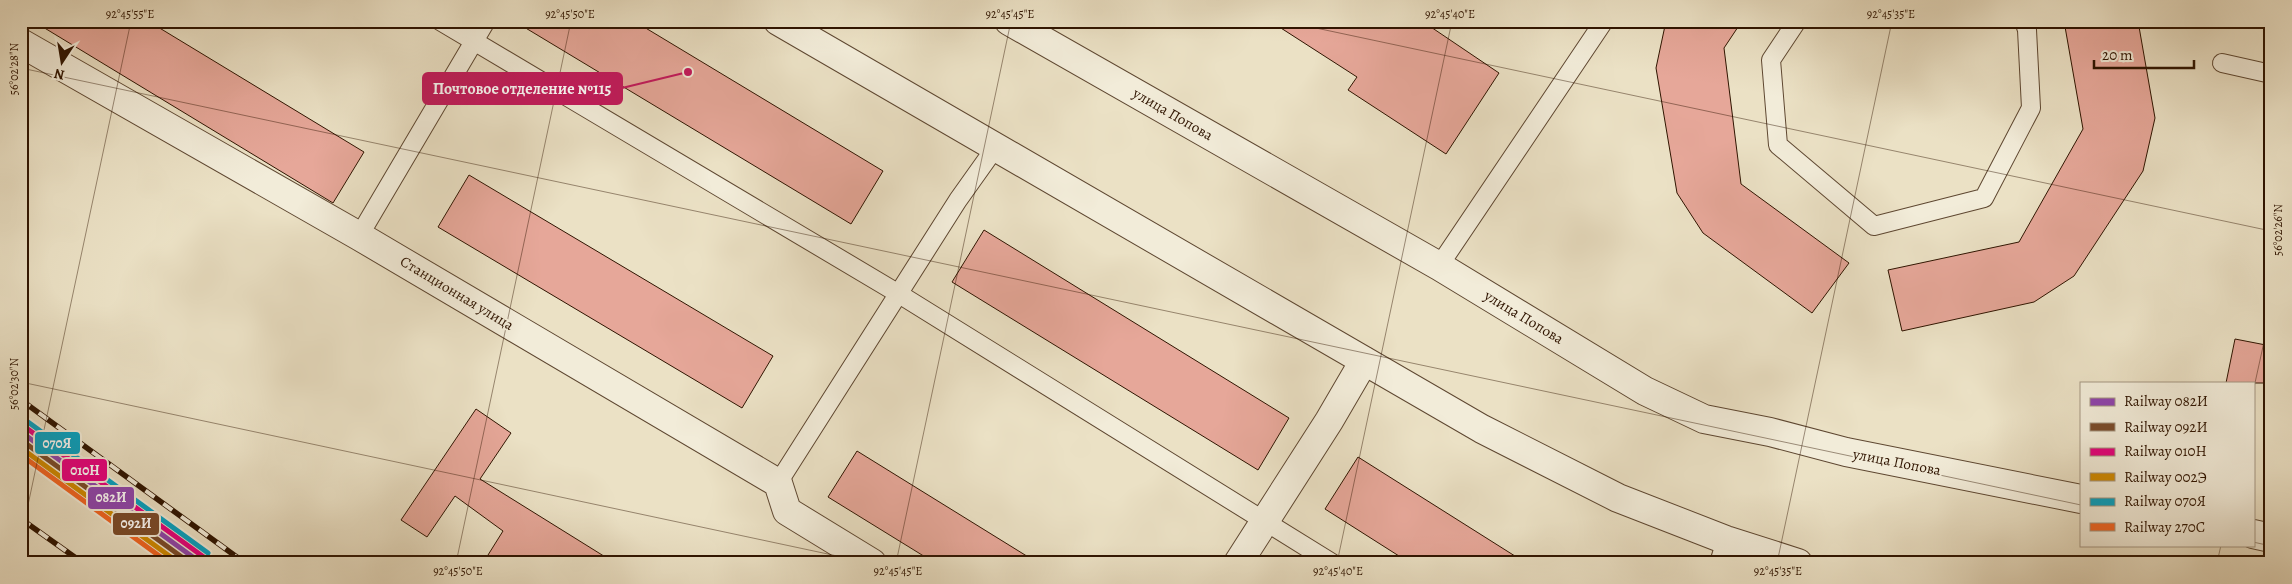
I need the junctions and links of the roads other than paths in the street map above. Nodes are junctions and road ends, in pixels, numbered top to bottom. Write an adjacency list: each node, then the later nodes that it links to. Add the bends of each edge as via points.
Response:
1 (440, 21): 8 (lane)
2 (486, 21): 8 (lane)
3 (778, 21): 12 (street)
4 (1009, 21): 14 (street, улица Попова)
5 (1604, 21): 14 (lane)
6 (1797, 21): 7 (lane, via 1771,60 1778,145 1874,226 1984,198 2031,108)
7 (2024, 21)
8 (475, 42): 13 (lane); 15 (lane)
9 (21, 43): 13 (street, Станционная улица)
10 (2222, 63): 11 (lane)
11 (2271, 74)
12 (995, 148): 15 (lane); 16 (street)
13 (359, 236): 17 (street, Станционная улица)
14 (1439, 266): 18 (street, улица Попова, via 1645,391 1704,418 1846,452)
15 (899, 294): 17 (lane); 19 (lane)
16 (1364, 361): 19 (street); 22 (street, via 1482,429)
17 (778, 483): 23 (street, via 787,511)
18 (2080, 499)
19 (1265, 521): 24 (street); 25 (lane)
20 (2254, 534): 21 (street)
21 (2271, 538)
22 (1722, 551): 26 (street)
23 (872, 563)
24 (1238, 563)
25 (1332, 563)
26 (1798, 563)

